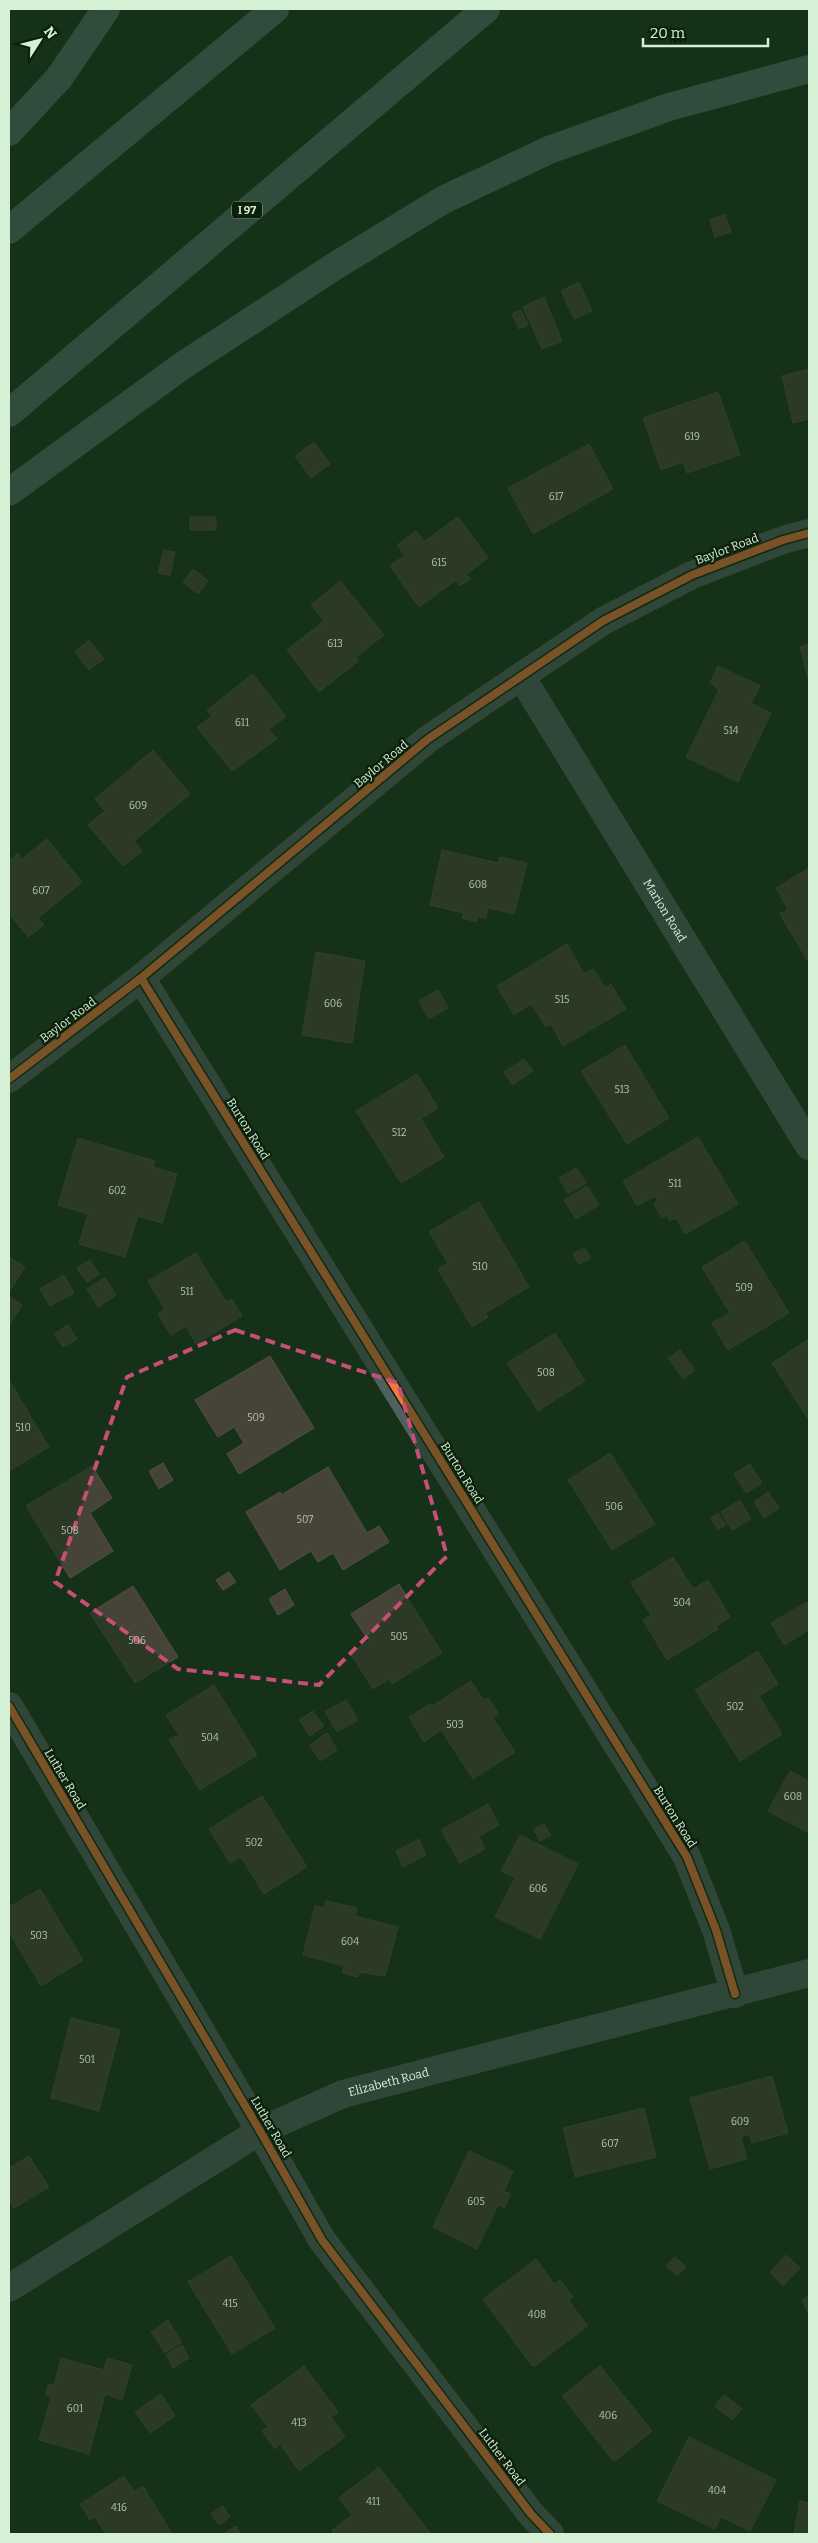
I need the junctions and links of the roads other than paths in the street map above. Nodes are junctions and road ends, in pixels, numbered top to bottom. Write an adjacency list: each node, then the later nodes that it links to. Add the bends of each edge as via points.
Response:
1 (106, 9): 5 (highway, via 59,78)
2 (275, 9): 6 (highway)
3 (486, 9): 7 (highway, I 97)
4 (809, 69): 8 (highway, via 669,107 549,150 443,200 182,366)
5 (9, 132)
6 (9, 230)
7 (9, 413)
8 (9, 492)
9 (809, 533): 10 (street, Baylor Road, via 692,575 603,621)
10 (521, 676): 11 (street, Baylor Road, via 428,739); 13 (street, Marion Road)
11 (141, 978): 12 (street, Baylor Road); 16 (street, Burton Road, via 687,1857 716,1930)
12 (9, 1079)
13 (809, 1146)
14 (9, 1706): 17 (street, Luther Road)
15 (809, 1973): 16 (street, Elizabeth Road)
16 (735, 1994): 17 (street, Elizabeth Road, via 343,2094)
17 (260, 2130): 18 (street, Elizabeth Road); 19 (street, Luther Road, via 322,2240 531,2514)
18 (9, 2288)
19 (550, 2534)

